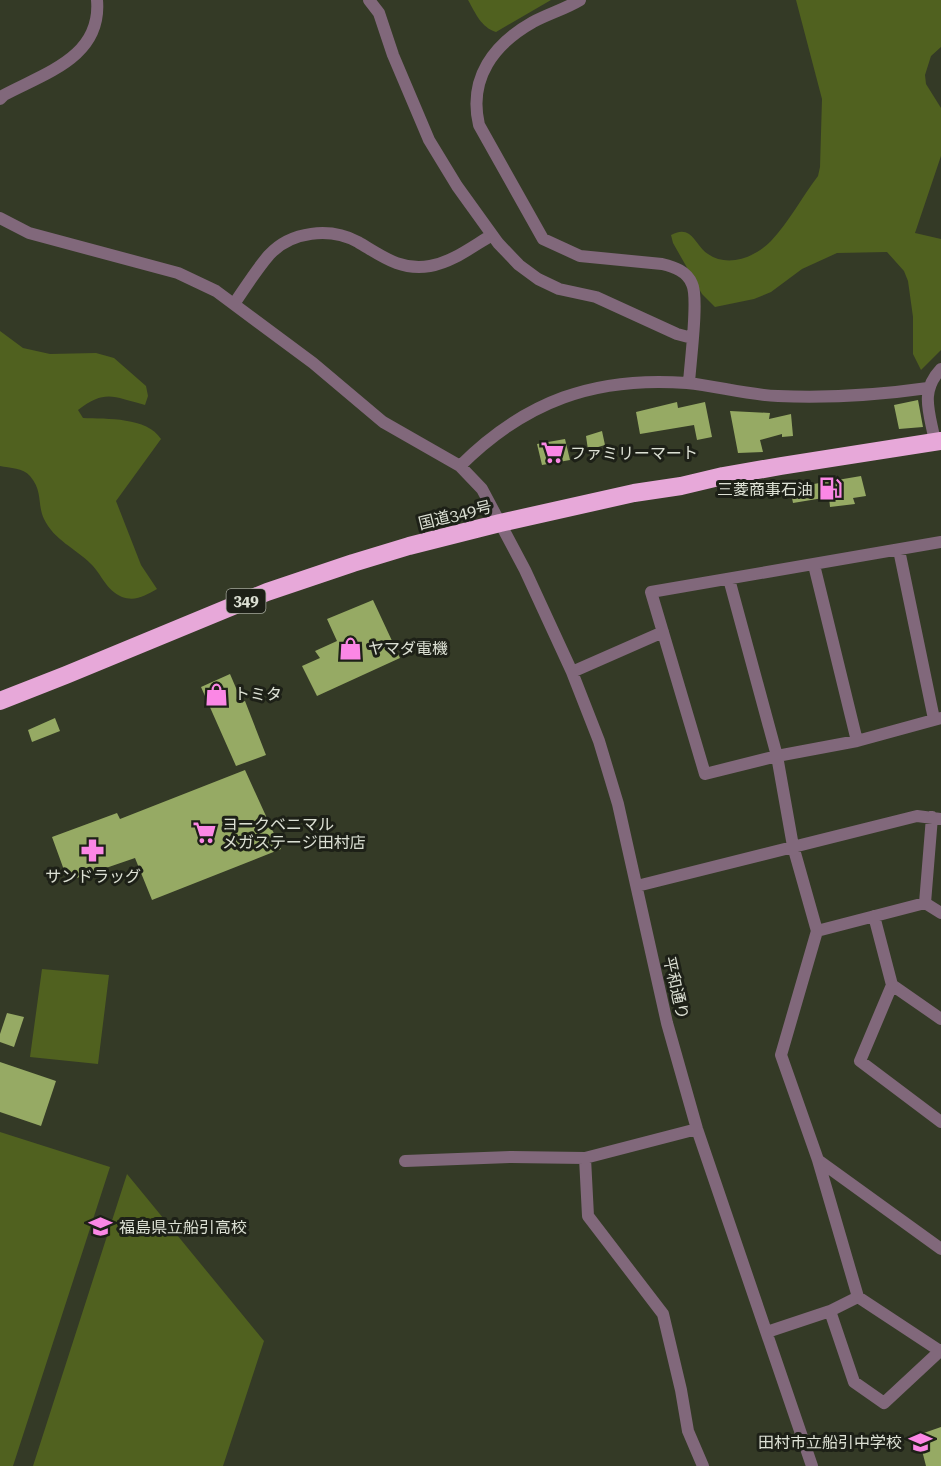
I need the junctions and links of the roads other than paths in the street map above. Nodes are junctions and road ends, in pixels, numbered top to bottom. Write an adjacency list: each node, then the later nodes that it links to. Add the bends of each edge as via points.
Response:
1 (97, 0): 4 (street, via 89,40 73,58)
2 (369, 0): 6 (street, via 379,13 429,140)
3 (580, 0): 8 (street, via 534,21 495,50 479,83 475,108 479,125 543,239 580,256 662,264 685,273 693,285 696,301)
4 (0, 99)
5 (0, 218): 7 (street, 平和通り, via 29,233 178,273)
6 (492, 235): 7 (street, via 447,261 429,266 394,263 340,234 301,236 267,257); 8 (street, via 519,265 538,279 559,289 596,297)
7 (234, 304): 13 (street, 平和通り, via 383,422)
8 (692, 338): 10 (street)
9 (941, 369): 11 (street)
10 (689, 383): 11 (street, via 775,396); 13 (street, via 634,382 567,395 501,429)
11 (928, 388): 12 (street)
12 (938, 441): 14 (highway, 国道349号 / 349, via 723,476)
13 (460, 466): 14 (street, 平和通り, via 482,489)
14 (500, 523): 20 (street, 平和通り); 21 (highway, 国道349号 / 349, via 353,563 267,592)
15 (941, 542): 16 (street)
16 (899, 550): 17 (street); 22 (street)
17 (814, 565): 18 (street); 23 (street)
18 (729, 579): 19 (street, via 651,592); 24 (street)
19 (663, 632): 20 (street); 24 (street, via 705,774)
20 (572, 672): 27 (street, 平和通り, via 618,804)
21 (0, 700)
22 (937, 718): 23 (street)
23 (857, 741): 24 (street)
24 (777, 756): 26 (street)
25 (936, 818): 26 (street, via 917,816); 28 (street)
26 (793, 846): 27 (street); 31 (street)
27 (637, 886): 35 (street, 平和通り, via 667,1023)
28 (925, 903): 29 (street); 30 (street)
29 (941, 914)
30 (874, 916): 31 (street); 32 (street)
31 (817, 931): 37 (street, via 781,1054)
32 (892, 985): 33 (street); 34 (street, via 860,1061)
33 (941, 1018)
34 (941, 1122)
35 (697, 1130): 36 (street); 42 (street, 平和通り)
36 (585, 1158): 38 (street); 44 (street, via 588,1216 663,1314 688,1431)
37 (818, 1160): 39 (street); 40 (street)
38 (405, 1161)
39 (941, 1249)
40 (858, 1297): 41 (street); 43 (street)
41 (830, 1311): 42 (street); 43 (street, via 854,1382 884,1403)
42 (767, 1332): 45 (street, 平和通り)
43 (940, 1351)
44 (703, 1466)
45 (812, 1466)

